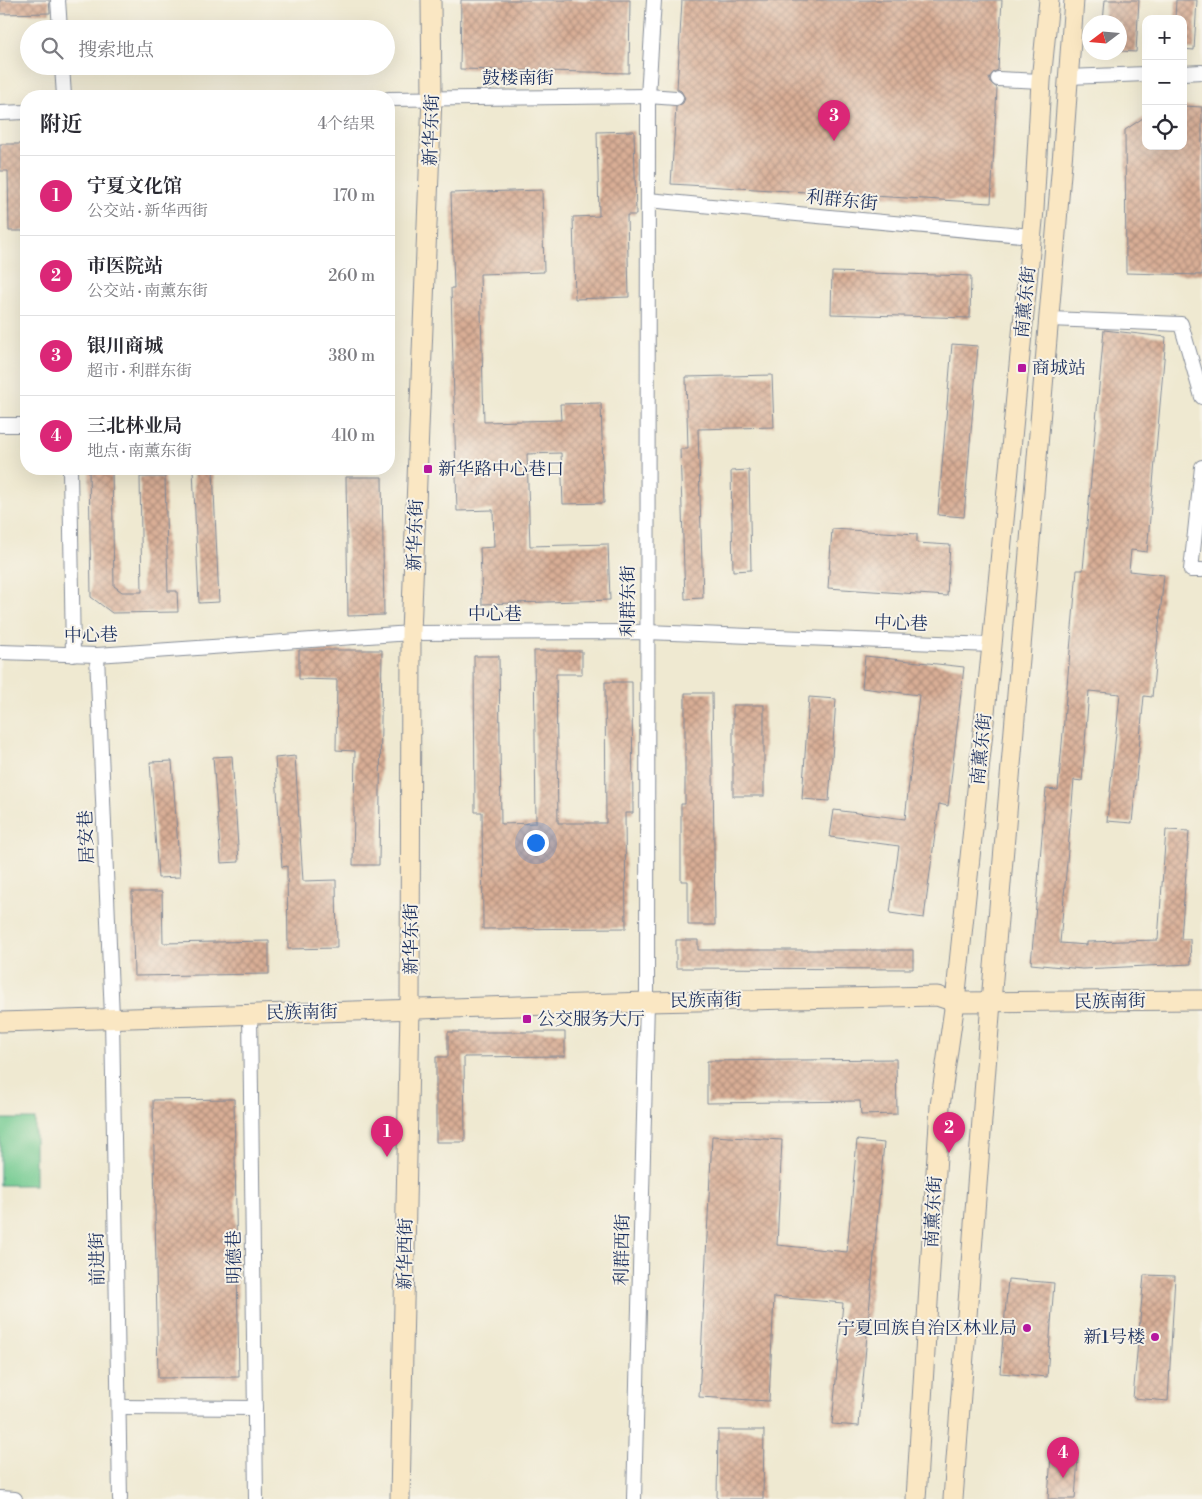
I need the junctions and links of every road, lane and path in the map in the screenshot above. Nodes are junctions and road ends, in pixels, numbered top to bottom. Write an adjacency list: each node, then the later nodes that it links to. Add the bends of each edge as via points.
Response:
1 (58, 0): 6 (street)
2 (431, 0): 16 (main road, 新华东街)
3 (654, 0): 15 (street, 利群东街)
4 (1049, 0): 13 (main road, 南薰东街)
5 (1074, 0): 11 (main road, 南薰东街)
6 (59, 20)
7 (1187, 72): 8 (street)
8 (1202, 72)
9 (1142, 74): 11 (street)
10 (63, 75): 14 (street)
11 (1068, 77): 23 (main road, 南薰东街)
12 (998, 79): 13 (street)
13 (1041, 81): 22 (main road, 南薰东街)
14 (64, 90)
15 (648, 96): 16 (street, 鼓楼南街); 17 (street, 鼓楼南街); 21 (street, 利群东街)
16 (432, 97): 18 (street, 鼓楼南街); 31 (main road, 新华东街)
17 (676, 98)
18 (395, 99)
19 (20, 112): 20 (street)
20 (0, 113)
21 (648, 200): 22 (street, 利群东街); 30 (street, 利群东街)
22 (1031, 236): 32 (main road, 南薰东街)
23 (1048, 319): 24 (street, via 1180,324); 39 (main road, 南薰东街)
24 (1202, 397)
25 (0, 425): 26 (street)
26 (20, 425)
27 (1202, 468): 29 (street, via 1191,570)
28 (70, 475): 34 (street)
29 (1202, 570)
30 (646, 632): 31 (street, 中心巷); 32 (street, 中心巷); 37 (street, 利群东街)
31 (411, 633): 35 (street, 中心巷); 40 (main road, 新华东街)
32 (992, 645): 38 (main road, 南薰东街)
33 (0, 652): 34 (street, 中心巷)
34 (73, 655): 35 (street, 中心巷)
35 (97, 655): 42 (street, 居安巷)
36 (1202, 1000): 39 (main road, 民族南街)
37 (647, 1002): 38 (main road, 民族南街, via 937,996); 40 (main road, 民族南街); 51 (street, 利群西街)
38 (954, 1002): 39 (main road, 民族南街); 52 (main road, 南薰东街, via 940,1106)
39 (991, 1002): 53 (main road, 南薰东街)
40 (410, 1009): 41 (main road, 民族南街); 50 (main road, 新华西街)
41 (250, 1014): 42 (main road, 民族南街); 45 (street, 明德巷)
42 (112, 1017): 43 (main road, 民族南街); 44 (street, 前进街)
43 (0, 1022)
44 (119, 1407): 45 (street); 48 (street, 前进街)
45 (255, 1408): 49 (street, 明德巷)
46 (0, 1498): 47 (street)
47 (15, 1499)
48 (120, 1499)
49 (256, 1499)
50 (400, 1499)
51 (634, 1499)
52 (916, 1499)
53 (954, 1499)

